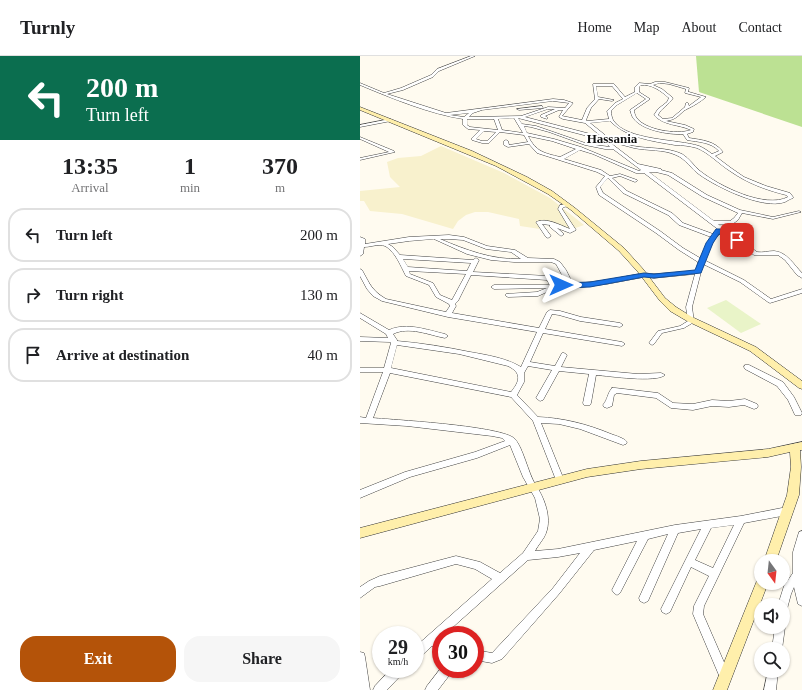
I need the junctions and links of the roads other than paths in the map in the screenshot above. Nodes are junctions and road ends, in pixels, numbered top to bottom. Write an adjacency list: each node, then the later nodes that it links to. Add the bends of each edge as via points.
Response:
1 (474, 56): 6 (street, via 438,70 432,76 402,89)
2 (360, 84): 6 (street)
3 (651, 84): 5 (street, via 638,85); 25 (street, via 671,98 656,113); 25 (street, via 658,82 674,85 704,97 692,106 686,105 673,119)
4 (624, 90): 7 (street)
5 (637, 92): 9 (street); 34 (street, via 648,100 632,110 636,121 656,129)
6 (384, 94): 18 (street)
7 (620, 94): 8 (street, via 613,85 597,85 594,87); 9 (street)
8 (597, 98): 10 (street); 16 (street)
9 (624, 98): 24 (street, via 609,111)
10 (612, 100)
11 (548, 108): 12 (street); 17 (street); 20 (street)
12 (559, 108): 13 (street); 22 (street, via 542,116)
13 (565, 109): 15 (street, via 571,103 553,100); 26 (street, via 561,116)
14 (360, 110): 23 (street)
15 (475, 111): 18 (street); 19 (street)
16 (585, 112): 26 (street); 27 (street)
17 (489, 113): 19 (street); 21 (street)
18 (445, 114): 19 (street)
19 (466, 117): 21 (street); 30 (street, via 467,127)
20 (518, 117): 21 (street); 28 (street); 37 (street)
21 (494, 118): 31 (street, via 500,128)
22 (546, 118)
23 (390, 120): 29 (street); 50 (street, via 501,167)
24 (610, 120): 27 (street); 42 (street, via 634,135 696,146)
25 (662, 120): 34 (street, via 693,130)
26 (580, 121): 27 (street); 37 (street)
27 (586, 122): 37 (street, via 604,136)
28 (521, 125): 32 (street); 33 (street, via 528,124)
29 (360, 126)
30 (483, 130): 31 (street); 31 (street, via 473,139 486,143)
31 (498, 132): 32 (street)
32 (525, 134): 36 (street); 39 (street)
33 (559, 134): 36 (street); 41 (street, via 602,148)
34 (685, 134): 42 (street, via 688,139 703,142 718,148 721,152)
35 (361, 139): 44 (street, via 393,152)
36 (547, 139): 40 (street)
37 (604, 139): 41 (street); 42 (street, via 680,155 712,181 750,197 775,202 791,197 746,180)
38 (506, 141): 39 (street, via 508,146)
39 (530, 143): 43 (street, via 538,152)
40 (580, 148): 43 (street); 47 (street, via 637,172)
41 (614, 148): 45 (street)
42 (712, 155)
43 (560, 158): 48 (street, via 596,169)
44 (360, 159)
45 (638, 165): 46 (street); 47 (street)
46 (659, 170): 47 (street); 51 (street, via 679,178 705,196)
47 (646, 172): 53 (street)
48 (608, 176): 49 (street, via 620,175); 59 (street, via 620,189 670,214 681,224); 68 (street, via 598,186 601,194 653,228)
49 (635, 181)
50 (567, 204): 55 (street, via 560,209 573,230); 72 (street, via 626,254)
51 (739, 211): 52 (street, via 772,218); 54 (street, via 739,215)
52 (799, 212)
53 (713, 222): 54 (street); 56 (street)
54 (730, 223): 56 (street)
55 (551, 224): 57 (street); 58 (street, via 539,222)
56 (720, 230): 59 (street); 73 (street, via 756,254 781,255)
57 (561, 234)
58 (548, 236)
59 (714, 236): 68 (street)
60 (433, 238): 62 (street); 66 (street); 67 (street, via 464,239 486,247 513,251)
61 (360, 239): 63 (street, via 363,240)
62 (382, 242): 63 (street); 65 (street)
63 (363, 246): 64 (street)
64 (360, 254)
65 (399, 257): 66 (street); 69 (street)
66 (477, 260): 67 (street); 71 (street)
67 (526, 260): 75 (street, via 550,259 558,263)
68 (699, 267): 72 (street, via 654,276); 77 (street, via 718,268 770,301); 82 (street, via 689,307)
69 (407, 270): 71 (street); 79 (street, via 408,275 431,284 438,296)
70 (360, 271): 81 (street, via 370,289 379,298)
71 (468, 273): 74 (street, via 548,278); 79 (street)
72 (644, 275): 75 (street); 82 (street, via 667,304)
73 (802, 276)
74 (556, 286): 75 (street); 76 (street); 78 (street, via 538,294)
75 (571, 286)
76 (494, 287)
77 (802, 291)
78 (508, 296)
79 (452, 304): 81 (street)
80 (360, 315): 84 (street)
81 (448, 315): 86 (street)
82 (691, 319): 91 (street, via 688,324 660,332); 102 (street, via 748,346)
83 (360, 321): 84 (street)
84 (372, 322): 87 (street)
85 (620, 325): 86 (street, via 553,312 548,314)
86 (541, 329): 92 (street); 94 (street)
87 (389, 333): 88 (street, via 405,329); 90 (street)
88 (445, 336)
89 (360, 339): 90 (street)
90 (394, 341): 98 (street); 100 (street, via 498,360 517,367)
91 (652, 343)
92 (622, 344)
93 (564, 355): 96 (street)
94 (525, 363): 96 (street); 100 (street)
95 (747, 367): 108 (street, via 780,384)
96 (556, 369): 99 (street); 104 (street)
97 (360, 370): 98 (street)
98 (387, 370): 103 (street); 109 (street)
99 (593, 372): 101 (street); 105 (street)
100 (521, 373): 103 (street, via 521,383)
101 (661, 375)
102 (802, 386)
103 (513, 395): 110 (street)
104 (540, 398)
105 (587, 403)
106 (607, 405): 107 (street, via 615,390 658,396 672,405 693,407 712,403 745,402)
107 (754, 406)
108 (798, 413)
109 (364, 420): 111 (street, via 492,433)
110 (536, 420): 112 (street, via 589,428); 114 (street)
111 (512, 441): 115 (street, via 527,477); 116 (street, via 477,455 408,474)
112 (623, 442)
113 (799, 447): 114 (street, via 754,455 641,465); 117 (street, via 793,495)
114 (560, 480): 115 (street)
115 (534, 487): 121 (street); 126 (street, via 540,497 544,519 540,537)
116 (360, 494)
117 (787, 511): 118 (street); 125 (street)
118 (741, 520): 119 (street); 129 (street)
119 (708, 524): 120 (street); 127 (street)
120 (675, 529): 122 (street); 134 (street)
121 (360, 533)
122 (645, 535): 124 (street); 131 (street)
123 (802, 535): 128 (street, via 797,552)
124 (591, 546): 126 (street); 141 (street, via 556,591 498,655 492,658)
125 (772, 554)
126 (526, 556): 130 (street)
127 (690, 562): 129 (street); 137 (street)
128 (798, 570): 135 (street); 136 (street)
129 (715, 574): 142 (street, via 699,606 698,614)
130 (500, 578): 133 (street, via 477,565 456,560 380,580); 138 (street)
131 (616, 590)
132 (759, 590): 142 (street)
133 (360, 593)
134 (644, 598)
135 (784, 598)
136 (802, 601)
137 (666, 609)
138 (431, 639): 139 (street)
139 (424, 646)
140 (360, 657): 146 (street)
141 (484, 657)
142 (726, 677): 149 (street)
143 (390, 678): 147 (street)
144 (440, 678): 148 (street)
145 (772, 678): 150 (street)
146 (364, 690)
147 (379, 690)
148 (431, 690)
149 (720, 690)
150 (770, 690)

